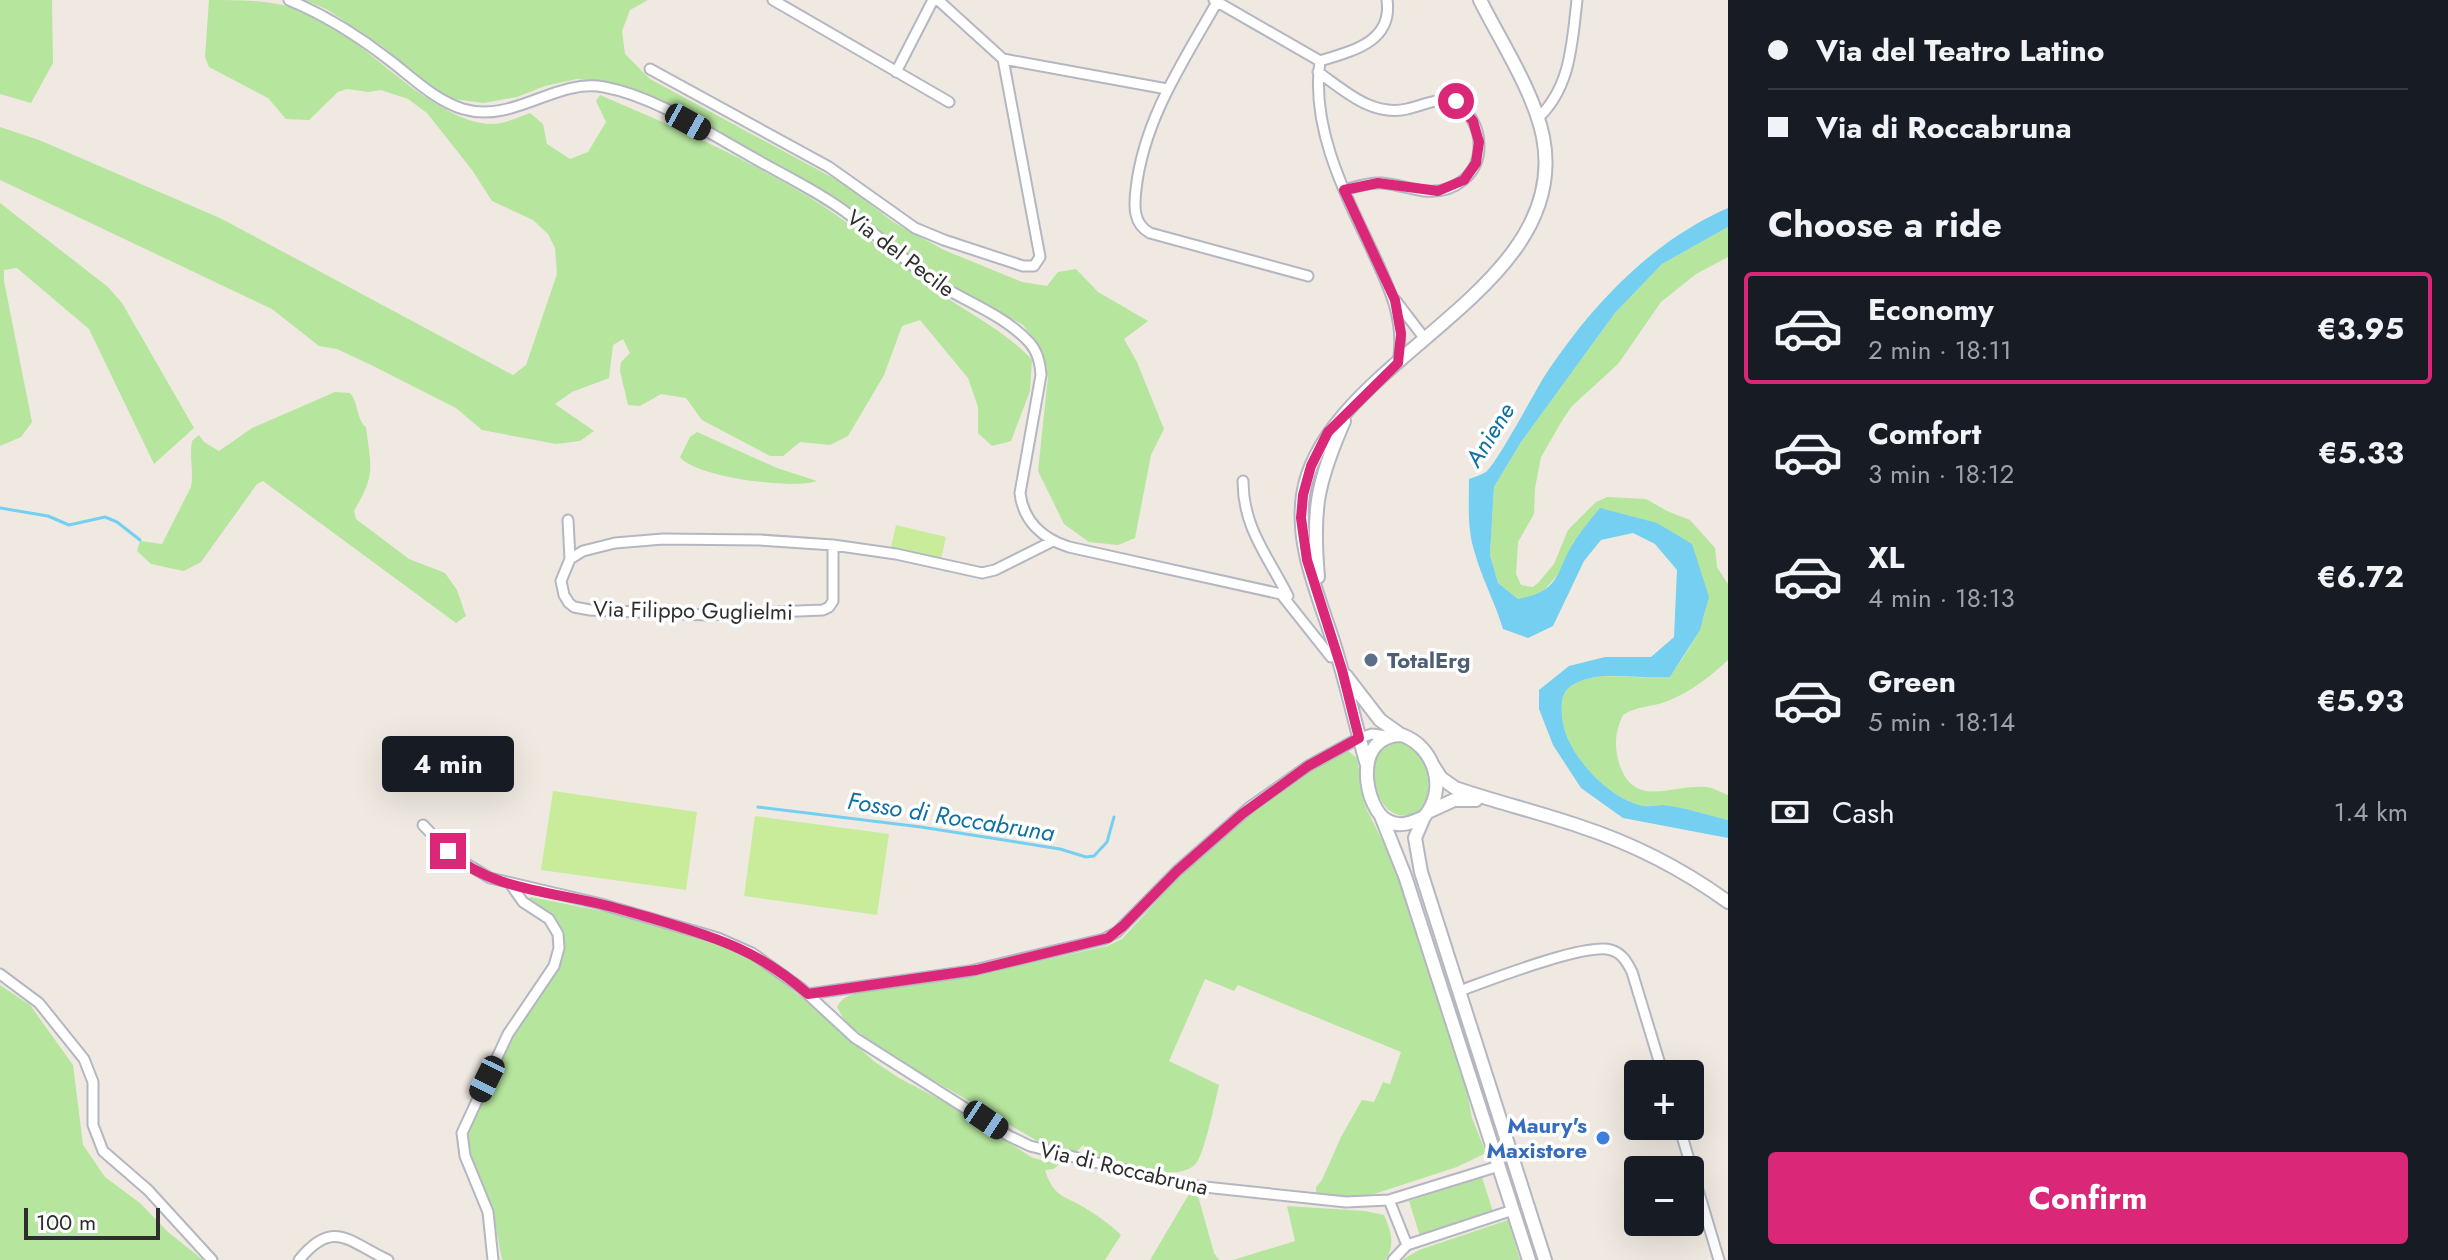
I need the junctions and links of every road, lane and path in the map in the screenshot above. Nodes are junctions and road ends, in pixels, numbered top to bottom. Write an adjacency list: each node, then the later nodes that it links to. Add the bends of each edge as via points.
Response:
1 (289, 0): 22 (street, Via del Pecile, via 338,24 429,91 463,109 499,112 591,86 670,112 829,200 928,277 1011,327 1032,345 1041,367 1021,498 1032,524)
2 (773, 0): 11 (street)
3 (935, 0): 8 (street); 11 (street)
4 (1387, 0): 9 (street, via 1387,20 1378,35)
5 (1480, 0): 14 (main road)
6 (1577, 0): 14 (street, via 1564,83)
7 (1216, 1): 9 (street); 12 (street)
8 (1003, 59): 10 (street, Via del Pecile, via 1040,257 1037,264 1023,266 915,228 829,167); 12 (street)
9 (1319, 66): 15 (street, via 1317,94); 15 (street, via 1357,100 1379,109 1396,111 1454,100 1478,135 1473,170 1454,186 1431,191 1375,183)
10 (650, 69)
11 (896, 72): 13 (street)
12 (1167, 89): 16 (street, via 1140,161 1135,202 1139,226)
13 (949, 102)
14 (1537, 119): 18 (main road, via 1545,164 1530,222 1492,277)
15 (1344, 190): 17 (street)
16 (1308, 276)
17 (1395, 300): 18 (street); 19 (street, via 1401,334)
18 (1425, 339): 19 (main road)
19 (1398, 363): 26 (main road, via 1331,429 1318,449 1303,495 1303,539)
20 (1243, 481): 25 (street, via 1250,526)
21 (568, 520): 24 (street)
22 (1053, 541): 23 (street, via 982,573); 25 (street, via 1264,589 1281,594)
23 (833, 545): 24 (street, via 645,540 605,544); 24 (street, Via Filippo Guglielmi, via 832,603 807,611 706,615 582,609 569,603 562,590 562,573)
24 (570, 559)
25 (1293, 607): 26 (street, via 1331,657)
26 (1338, 655): 27 (main road)
27 (1342, 670): 28 (main road, via 1380,720); 30 (main road)
28 (1402, 735): 29 (main road); 31 (main road, via 1421,745)
29 (1387, 736): 30 (street); 32 (main road, via 1375,744)
30 (1359, 738): 32 (main road); 41 (street, via 1308,766 1242,814 1108,938 976,970)
31 (1432, 764): 33 (main road, via 1451,786); 34 (main road, via 1436,795)
32 (1367, 765): 35 (main road)
33 (1492, 801): 34 (main road, via 1454,800); 38 (main road, via 1582,827 1656,860)
34 (1427, 814): 35 (main road, via 1402,824); 40 (main road, via 1416,832 1416,854)
35 (1381, 816): 44 (main road)
36 (423, 825): 37 (street, Via di Roccabruna, via 464,864)
37 (511, 885): 41 (street, Via di Roccabruna, via 718,938 752,953); 51 (street, via 523,902 553,923 559,948 554,966 508,1034 462,1133 465,1156 489,1215)
38 (1728, 902)
39 (0, 974): 48 (street, via 39,1003 86,1062 93,1082 93,1125 103,1151 148,1190)
40 (1459, 991): 42 (street, via 1591,949 1612,950 1630,967); 54 (main road)
41 (808, 994): 45 (street, Via di Roccabruna, via 855,1038 1030,1146 1197,1187 1339,1202)
42 (1659, 1060)
43 (1683, 1140): 55 (street)
44 (1499, 1166): 45 (street, Via di Roccabruna); 46 (main road)
45 (1389, 1200): 47 (street)
46 (1513, 1210): 47 (street); 53 (main road)
47 (1407, 1245): 52 (street)
48 (212, 1260)
49 (299, 1260): 50 (street, via 314,1244 337,1235)
50 (388, 1260)
51 (493, 1260)
52 (1393, 1260)
53 (1529, 1260)
54 (1545, 1260)
55 (1719, 1260)

